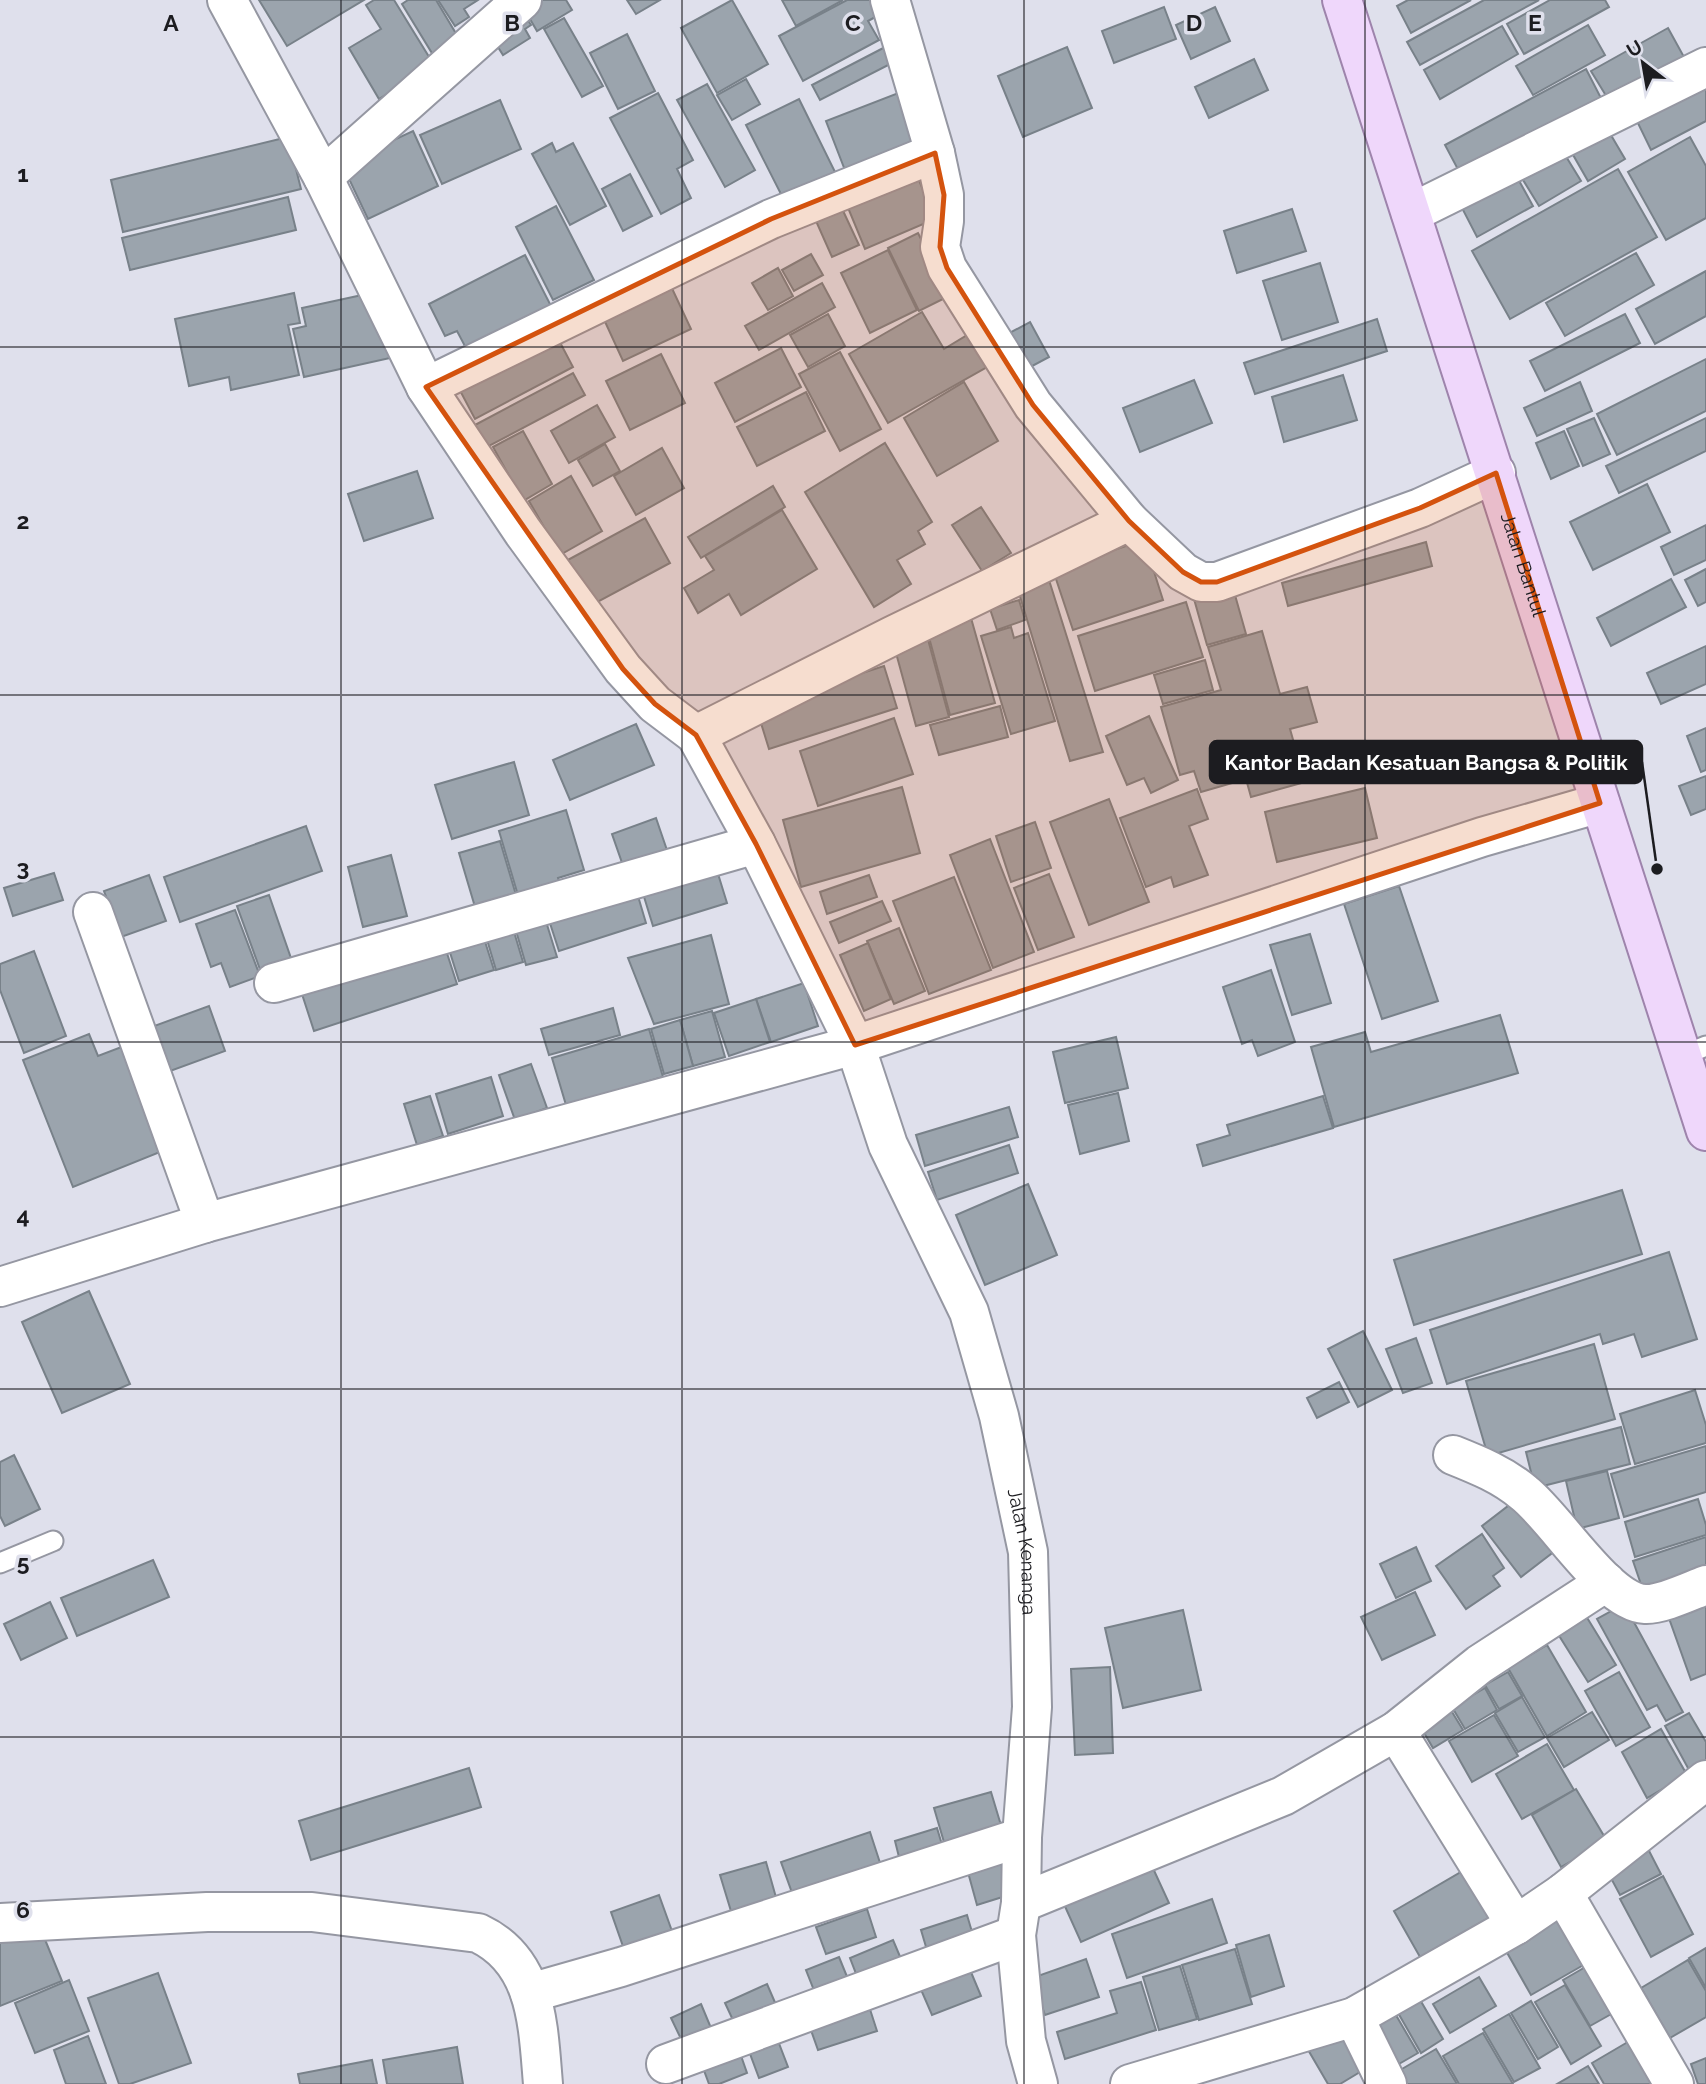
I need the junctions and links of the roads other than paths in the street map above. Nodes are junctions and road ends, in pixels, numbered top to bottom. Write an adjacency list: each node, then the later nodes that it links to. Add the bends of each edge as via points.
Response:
1 (227, 0): 7 (street)
2 (522, 0): 7 (street)
3 (890, 0): 6 (street)
4 (1342, 0): 8 (main road, Jalan Bantul)
5 (1706, 67): 8 (street)
6 (935, 153): 9 (street, via 771,219); 11 (street, via 944,195 940,247 947,268 1033,405)
7 (323, 177): 9 (street)
8 (1410, 212): 10 (main road, Jalan Bantul)
9 (426, 387): 12 (street, via 523,532 623,669 655,704)
10 (1496, 473): 11 (street, via 1397,517 1217,582 1201,582 1183,572); 13 (main road, Jalan Bantul)
11 (1129, 522): 12 (street)
12 (696, 735): 14 (street, Jalan Kenanga)
13 (1600, 803): 17 (street, via 1482,837); 18 (main road, Jalan Bantul)
14 (756, 844): 16 (street); 17 (street, Jalan Kenanga)
15 (93, 912): 20 (street)
16 (274, 984)
17 (855, 1045): 20 (street); 29 (street, Jalan Kenanga, via 888,1145 969,1312 999,1416 1028,1552 1032,1707)
18 (1694, 1051): 19 (main road, Jalan Bantul)
19 (1706, 1131)
20 (205, 1223): 21 (street)
21 (0, 1287)
22 (1453, 1455): 25 (street, via 1525,1493)
23 (53, 1541): 24 (lane)
24 (0, 1563)
25 (1606, 1582): 26 (street, via 1627,1600 1646,1605); 27 (street, via 1480,1664)
26 (1706, 1585)
27 (1396, 1731): 31 (street, via 1283,1796); 33 (street)
28 (1706, 1780): 30 (street)
29 (1022, 1837): 31 (street, Jalan Kenanga); 34 (street)
30 (1563, 1893): 33 (street); 41 (street)
31 (1019, 1919): 36 (street); 38 (street, Jalan Kenanga, via 1026,2041)
32 (0, 1923): 34 (street, via 207,1912 312,1912 478,1933 496,1941 513,1959)
33 (1516, 1925): 35 (street)
34 (530, 1993): 37 (street, via 537,2014)
35 (1354, 2017): 39 (street); 40 (street)
36 (666, 2064)
37 (543, 2084)
38 (1038, 2084)
39 (1130, 2084)
40 (1387, 2084)
41 (1674, 2084)

